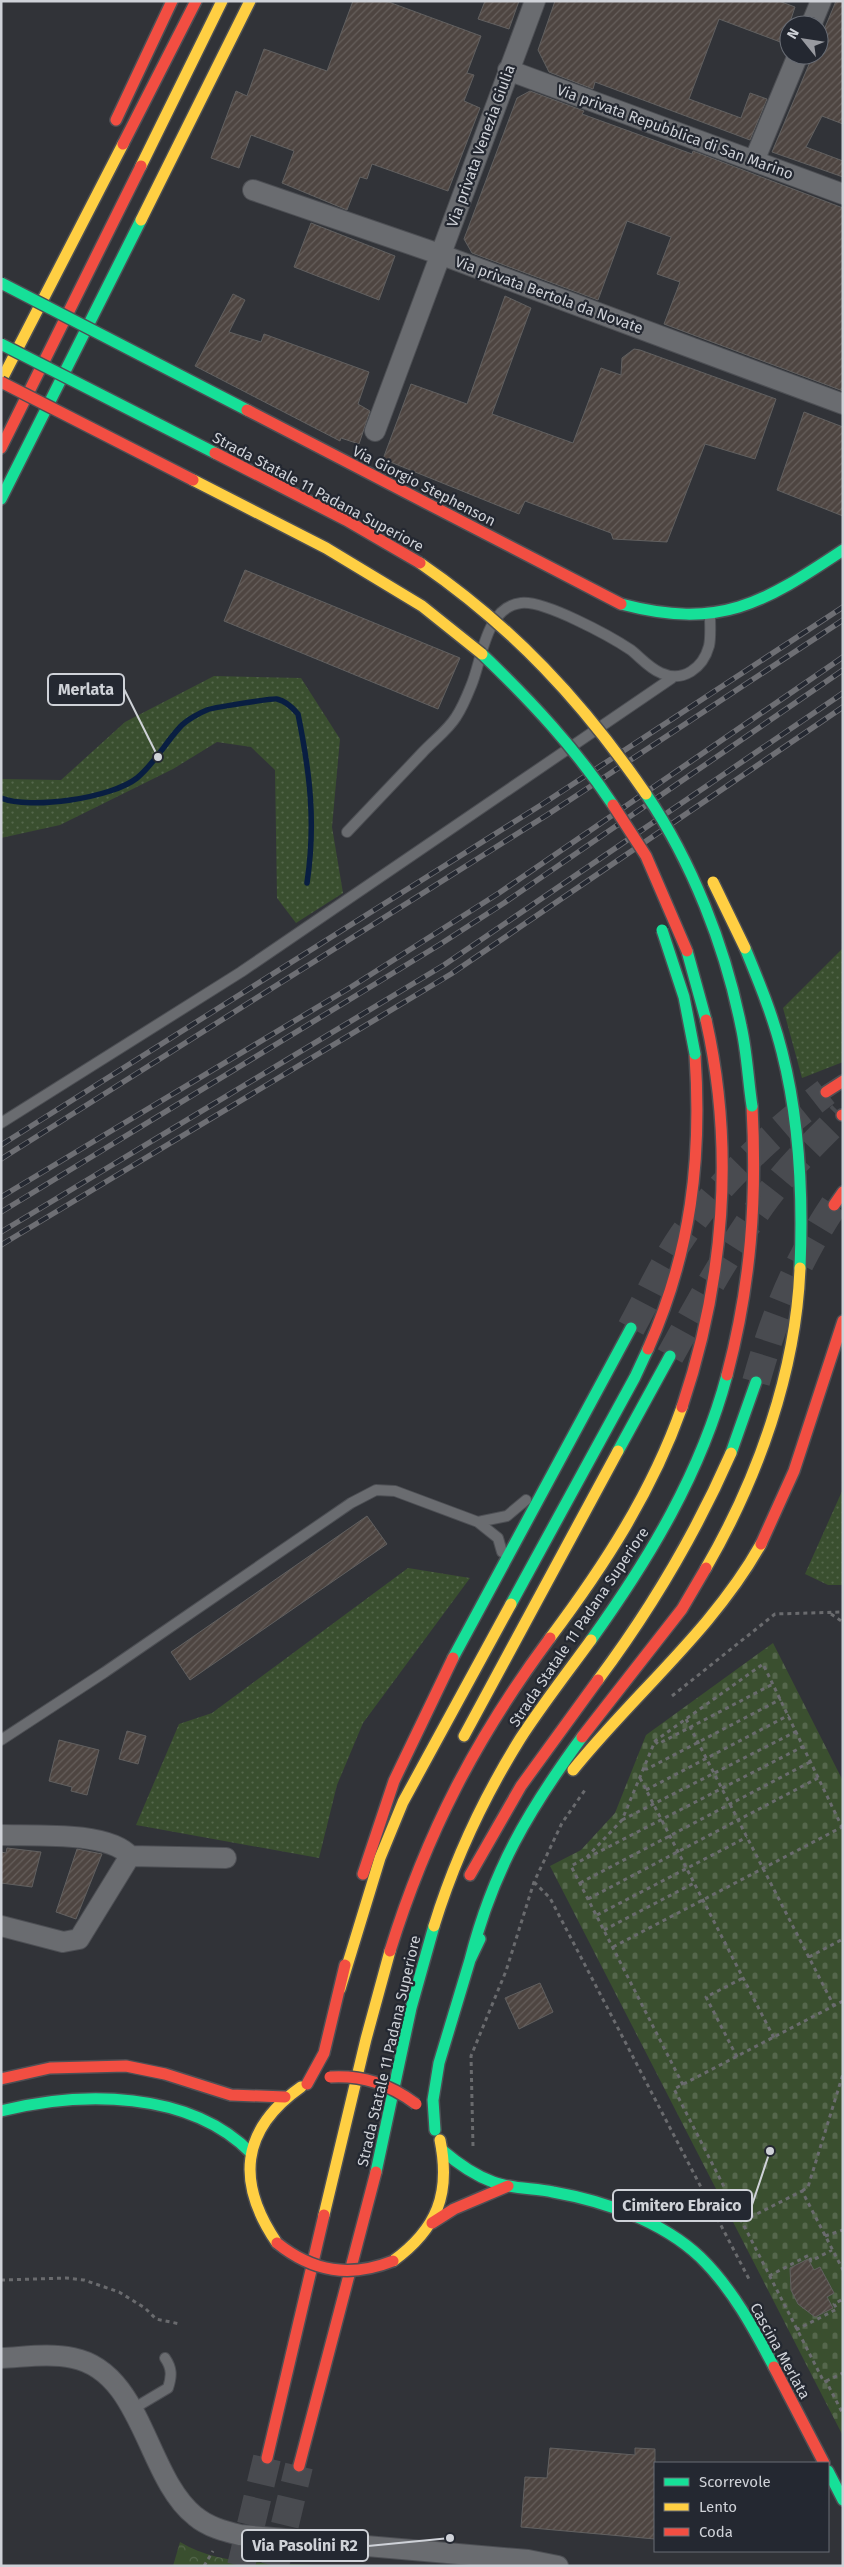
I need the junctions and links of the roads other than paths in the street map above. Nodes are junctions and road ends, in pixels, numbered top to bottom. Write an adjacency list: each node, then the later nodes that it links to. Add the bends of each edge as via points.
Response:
1 (172, 1): 10 (main road)
2 (196, 1): 19 (main road)
3 (222, 1): 22 (main road)
4 (250, 1): 23 (main road)
5 (535, 1): 9 (street, Via privata Venezia Giulia)
6 (821, 1): 7 (street)
7 (815, 15)
8 (794, 65): 11 (street)
9 (508, 70): 11 (street, Via privata Repubblica di San Marino); 15 (street, Via privata Venezia Giulia)
10 (113, 128)
11 (754, 161): 13 (street, Via privata Repubblica di San Marino)
12 (253, 190): 15 (street, Via privata Bertola da Novate)
13 (843, 194)
14 (81, 199): 18 (main road)
15 (442, 255): 20 (street, Via privata Bertola da Novate); 21 (street, Via privata Venezia Giulia)
16 (1, 284): 25 (main road, Via Giorgio Stephenson, bridge, via 622,604 671,615)
17 (1, 344): 27 (main road, Strada Statale 11 Padana Superiore, bridge, via 320,507 416,561 500,624 566,689)
18 (1, 376)
19 (1, 381): 28 (main road, Strada Statale 11 Padana Superiore, bridge, via 326,548 390,585 477,649 527,697)
20 (843, 404)
21 (375, 430)
22 (1, 448)
23 (1, 500)
24 (843, 550): 25 (main road, Via Giorgio Stephenson, via 804,577 756,602)
25 (710, 616): 26 (lane, via 706,654 691,672)
26 (672, 678): 31 (lane, via 650,667 630,650 564,614 539,605 513,605 499,616 488,634 472,686 456,718); 36 (lane, via 241,972)
27 (593, 721): 29 (main road, bridge); 67 (main road, Strada Statale 11 Padana Superiore, bridge, via 616,748 674,838 706,905 725,961 740,1015 752,1106 756,1176 748,1278 732,1361 712,1424 682,1496 652,1550 520,1740 469,1834 436,1918 416,1987)
28 (567, 742): 30 (main road, bridge); 56 (main road, Strada Statale 11 Padana Superiore, bridge, via 646,856 672,913 696,980 712,1045 721,1139 720,1217 714,1285 699,1353 678,1421 649,1486 615,1546 499,1712 450,1796 422,1858)
29 (638, 761)
30 (586, 788)
31 (347, 832)
32 (709, 874): 54 (main road, bridge, via 762,988 786,1070 799,1172 800,1264 784,1378 756,1470 729,1529 682,1609 565,1763 522,1828 482,1912)
33 (658, 920): 55 (main road, bridge, via 684,997 695,1054 700,1126 695,1193 674,1287 635,1377 411,1787 380,1858)
34 (843, 1081): 35 (main road)
35 (826, 1092)
36 (1, 1122)
37 (843, 1192): 38 (main road)
38 (834, 1205)
39 (843, 1320): 54 (main road, via 797,1465 753,1558 710,1618 604,1732 559,1789 513,1866)
40 (631, 1328): 43 (main road)
41 (670, 1356): 47 (main road)
42 (756, 1382): 51 (main road, via 727,1464 680,1559 622,1648 532,1768 489,1837)
43 (581, 1422): 44 (lane, via 516,1511); 45 (main road)
44 (478, 1522): 45 (lane, via 498,1538 502,1547); 46 (lane, via 395,1491 376,1490 351,1503)
45 (498, 1571): 55 (main road, via 394,1776 365,1867)
46 (1, 1740)
47 (459, 1745)
48 (1, 1835): 49 (street, via 93,1838 118,1846)
49 (130, 1856): 50 (street); 53 (street, via 79,1939 63,1942)
50 (226, 1858)
51 (467, 1882)
52 (393, 1905): 56 (main road)
53 (1, 1926)
54 (470, 1960): 64 (main road, via 439,2062 433,2100)
55 (340, 1989): 61 (main road, via 324,2054)
56 (367, 2030): 73 (main road, Strada Statale 11 Padana Superiore)
57 (418, 2033): 67 (main road)
58 (88, 2065): 59 (street, via 25,2063); 60 (main road, via 50,2068); 62 (main road, via 126,2066 165,2074 231,2095)
59 (1, 2066)
60 (1, 2079)
61 (307, 2084): 62 (main road); 64 (main road, bridge, via 330,2077 377,2080 400,2091 416,2104)
62 (286, 2097): 66 (main road, via 259,2130)
63 (1, 2111): 66 (main road, via 63,2101 145,2104 215,2125 227,2131)
64 (435, 2130): 65 (main road)
65 (442, 2150): 68 (main road, Cascina Merlata, via 459,2165 484,2179); 69 (main road, via 445,2186)
66 (251, 2153): 69 (main road, bridge, via 248,2172 252,2198 261,2222 276,2243 305,2263 333,2272 364,2271 393,2261 416,2244)
67 (379, 2162): 75 (main road, Strada Statale 11 Padana Superiore)
68 (508, 2186): 69 (main road, via 461,2205); 74 (main road, Cascina Merlata, via 554,2192 609,2206 661,2229 699,2256 754,2329)
69 (432, 2223)
70 (1, 2358): 72 (street, via 52,2356 74,2358 95,2366 112,2379)
71 (165, 2358): 72 (lane, via 172,2377 168,2388)
72 (132, 2410): 78 (street, via 180,2501 195,2517 214,2528 240,2535 528,2560)
73 (266, 2458)
74 (823, 2462)
75 (299, 2466)
76 (829, 2473): 77 (main road)
77 (843, 2500)
78 (558, 2566)

